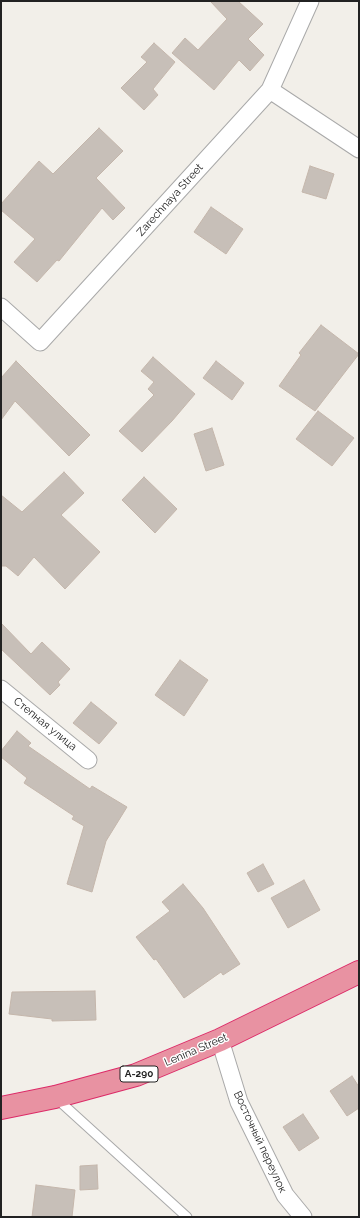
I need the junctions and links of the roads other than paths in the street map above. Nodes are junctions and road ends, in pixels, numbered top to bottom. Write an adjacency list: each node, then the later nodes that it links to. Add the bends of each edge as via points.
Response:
1 (310, 1): 2 (street, Zarechnaya Street)
2 (270, 90): 3 (street); 4 (street, Zarechnaya Street, via 40,342)
3 (359, 149)
4 (1, 307)
5 (1, 689): 6 (street, Степная улица)
6 (88, 760)
7 (359, 972): 8 (highway, Lenina Street / А-290)
8 (220, 1040): 9 (highway, Lenina Street / А-290, via 136,1075); 12 (street, Восточный переулок, via 239,1102 285,1195)
9 (55, 1097): 10 (highway, Lenina Street / А-290); 11 (lane)
10 (1, 1108)
11 (187, 1217)
12 (303, 1217)

